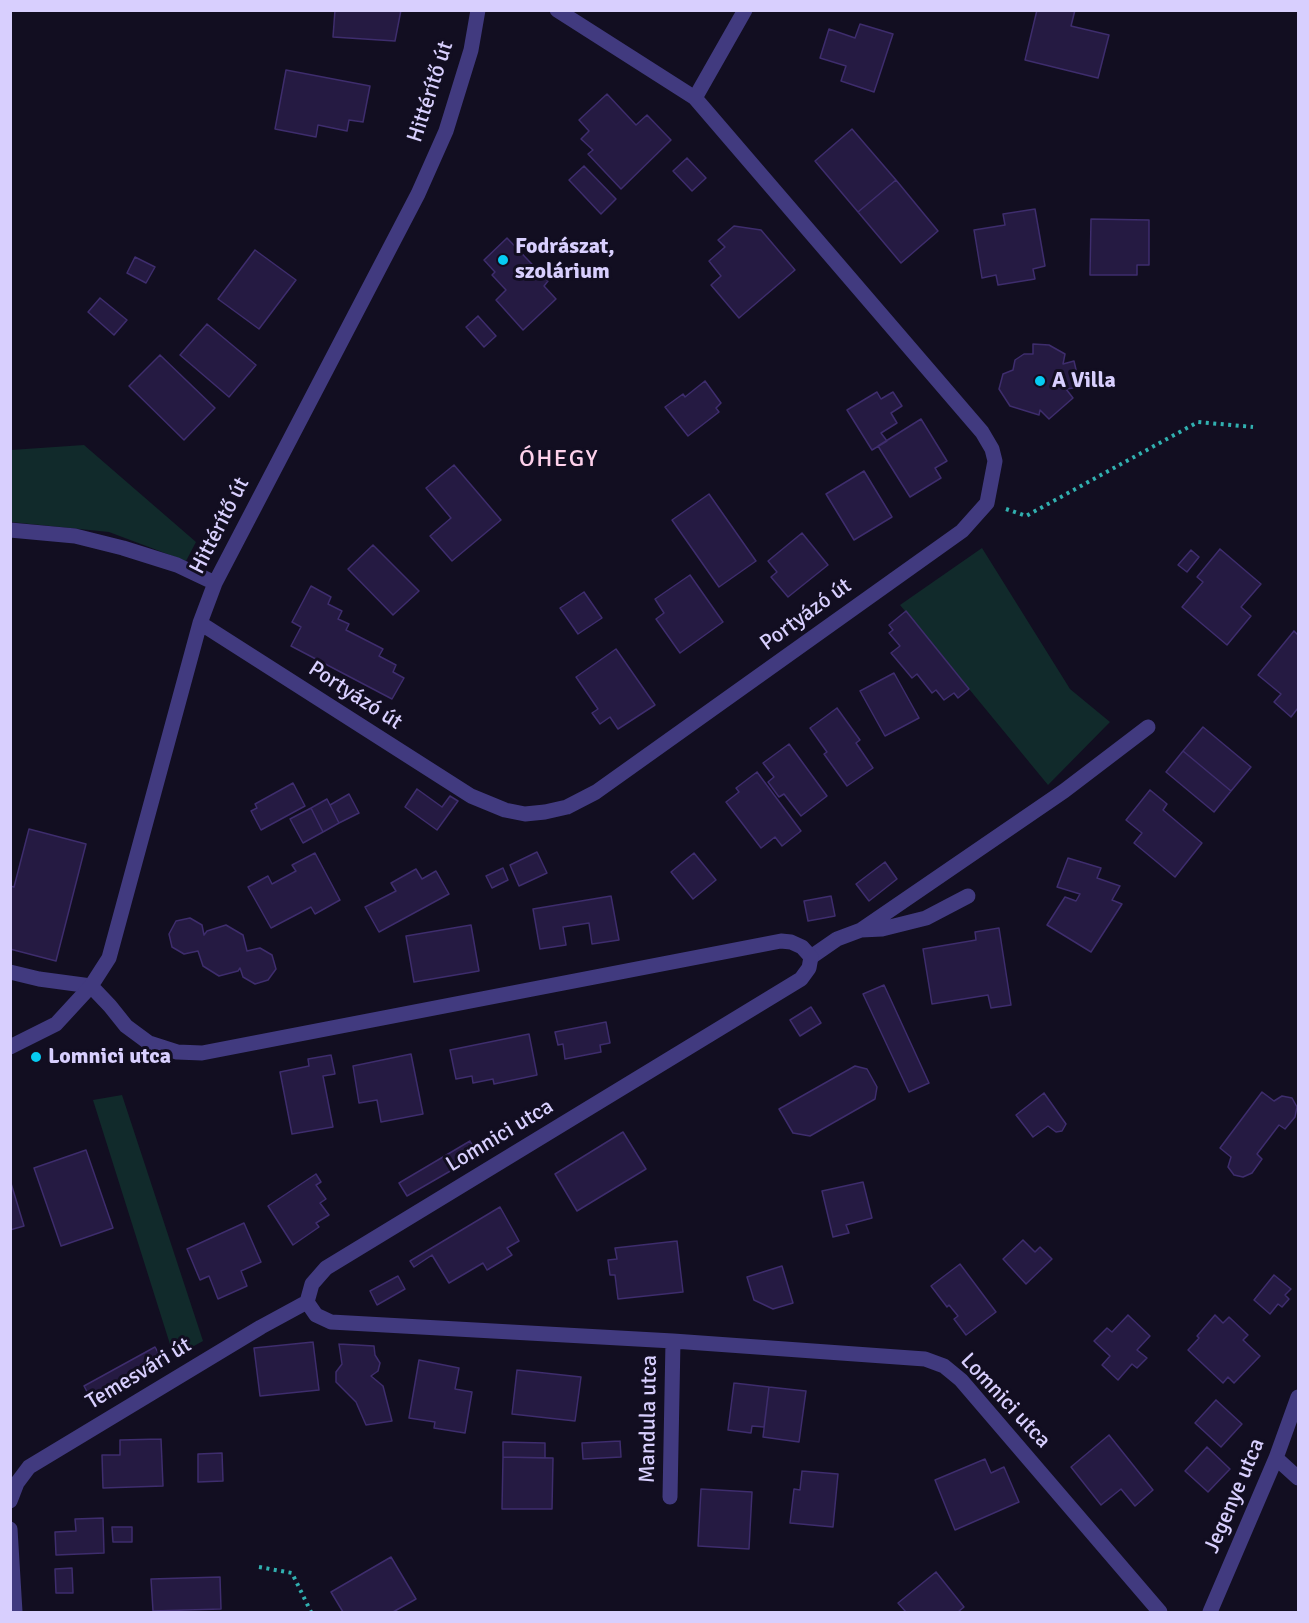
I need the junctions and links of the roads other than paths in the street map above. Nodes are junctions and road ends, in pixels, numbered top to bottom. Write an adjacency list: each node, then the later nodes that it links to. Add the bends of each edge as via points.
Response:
1 (478, 10): 6 (street, Hittérítő út, via 471,50 446,131 418,194)
2 (557, 10): 4 (street)
3 (745, 10): 4 (street)
4 (695, 98): 7 (street, Portyázó út, via 982,432 995,461 987,503 962,531 596,792 567,807 545,812 505,810 471,796)
5 (10, 530): 6 (street, via 75,536 123,548 177,565)
6 (215, 583): 7 (street, Hittérítő út)
7 (200, 623): 13 (street, Hittérítő út, via 109,958)
8 (1148, 727): 10 (street, via 1064,791)
9 (968, 896): 10 (street, via 926,918)
10 (861, 930): 11 (street, via 837,939)
11 (811, 957): 13 (street, via 802,947 781,941 202,1053 177,1052 148,1043 126,1026); 15 (street, Lomnici utca, via 801,979 326,1268 312,1284)
12 (10, 972): 13 (street)
13 (91, 986): 14 (street, Hittérítő út, via 56,1024)
14 (10, 1047)
15 (308, 1302): 16 (street, Lomnici utca, via 316,1315 331,1322); 21 (street, Temesvári út, via 29,1467)
16 (673, 1341): 20 (street, Mandula utca); 24 (street, Lomnici utca, via 925,1359 944,1366 961,1380)
17 (1299, 1397): 18 (street, Jegenye utca)
18 (1276, 1458): 19 (street); 25 (street, Jegenye utca)
19 (1299, 1478)
20 (670, 1497)
21 (10, 1501)
22 (10, 1529): 23 (street)
23 (15, 1612)
24 (1160, 1612)
25 (1210, 1612)

